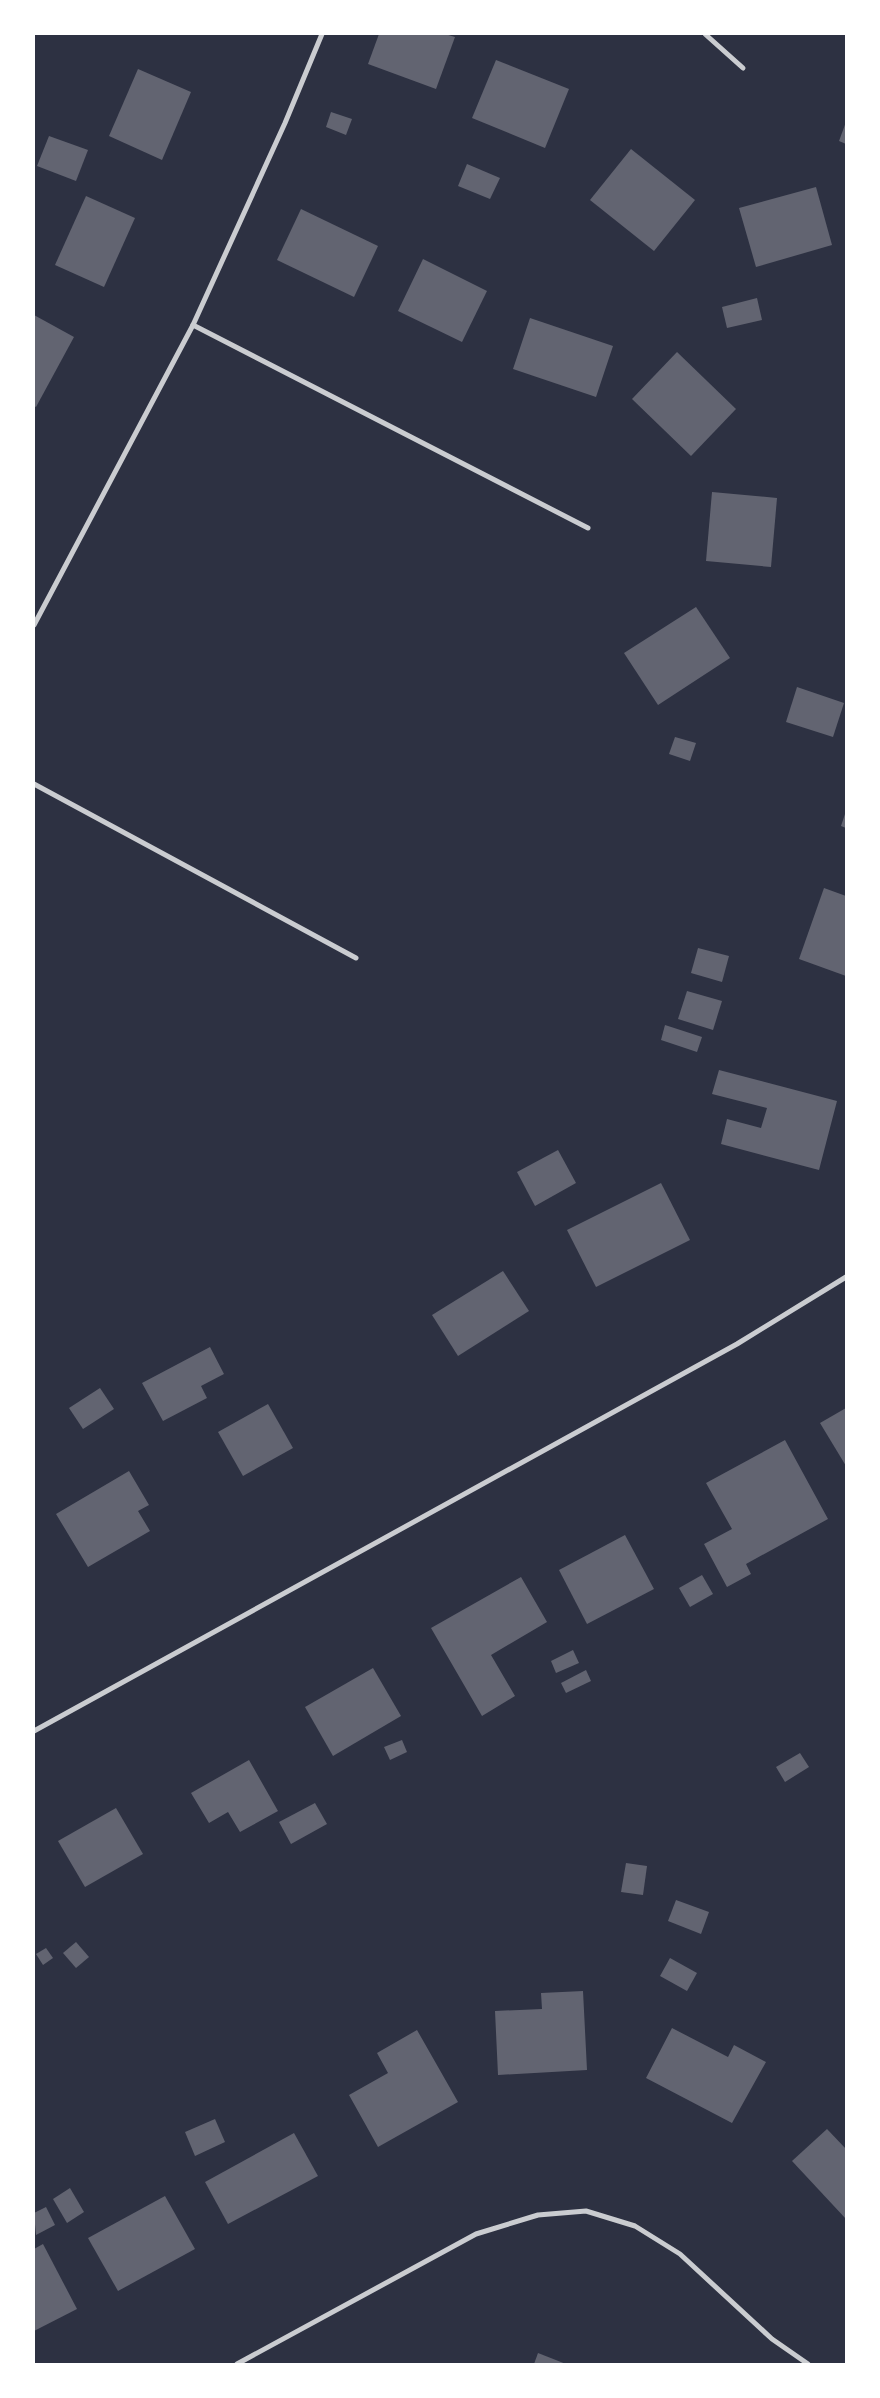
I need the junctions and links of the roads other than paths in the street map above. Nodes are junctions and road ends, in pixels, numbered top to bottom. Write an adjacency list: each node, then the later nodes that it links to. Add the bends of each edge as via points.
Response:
1 (322, 34): 4 (street)
2 (705, 34): 3 (street)
3 (743, 68)
4 (193, 325): 5 (street); 6 (street)
5 (588, 528)
6 (34, 626)
7 (34, 784): 8 (street)
8 (356, 958)
9 (846, 1277): 10 (street, via 737,1344)
10 (34, 1731)
11 (237, 2364): 12 (street, via 476,2234 538,2214 586,2211 635,2226 680,2254 772,2339)
12 (808, 2364)

